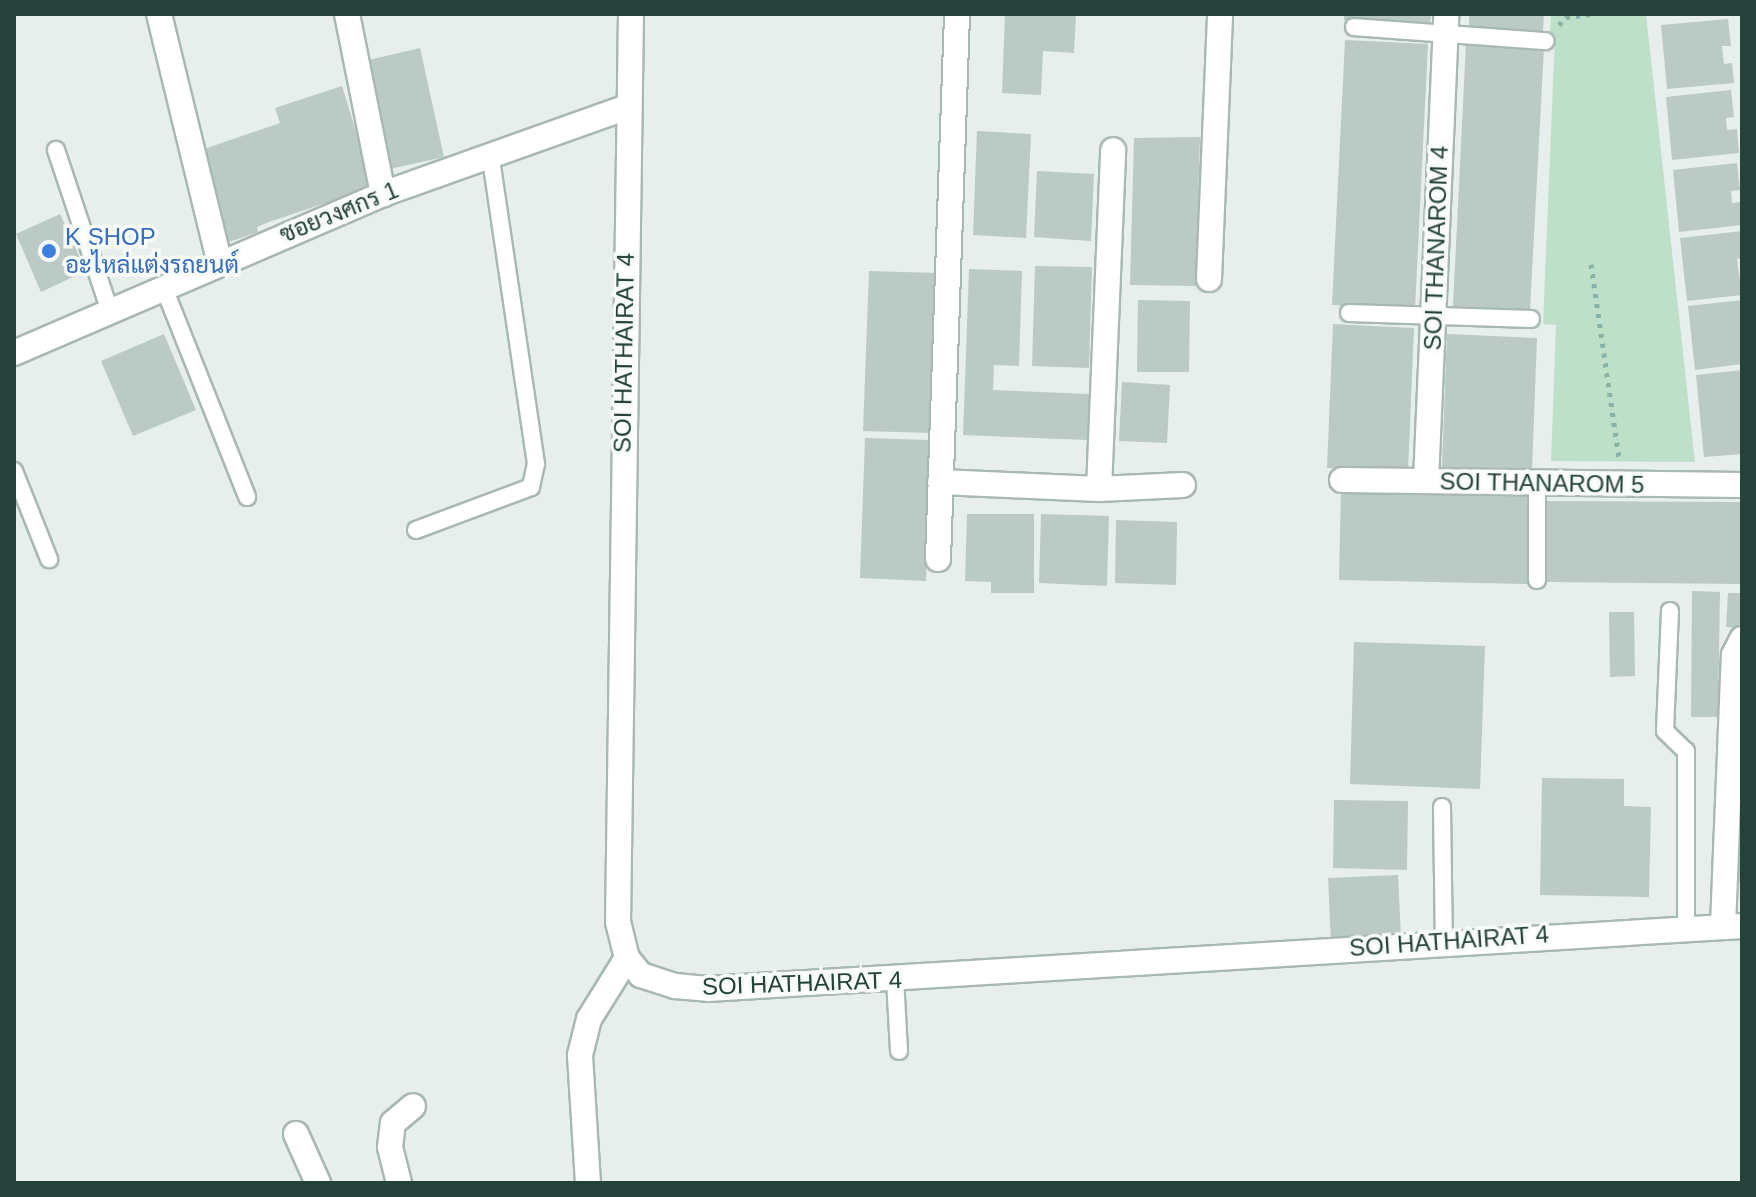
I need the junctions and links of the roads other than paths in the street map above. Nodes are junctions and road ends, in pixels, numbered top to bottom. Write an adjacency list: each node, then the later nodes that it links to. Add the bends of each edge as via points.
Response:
1 (159, 14): 14 (street)
2 (347, 14): 13 (street)
3 (631, 14): 9 (street, SOI HATHAIRAT 4)
4 (957, 14): 25 (street)
5 (1220, 14): 15 (street)
6 (1446, 23): 7 (lane); 8 (lane); 19 (street, SOI THANAROM 4)
7 (1354, 27)
8 (1545, 41)
9 (627, 107): 12 (street, ซอยวงศกร 1); 43 (street, SOI HATHAIRAT 4, via 618,922)
10 (56, 150): 17 (lane)
11 (1113, 150): 29 (street)
12 (490, 153): 13 (street, ซอยวงศกร 1); 31 (lane, via 536,464 531,487)
13 (383, 194): 14 (street, ซอยวงศกร 1)
14 (219, 261): 16 (street, ซอยวงศกร 1)
15 (1209, 279)
16 (164, 288): 17 (street, ซอยวงศกร 1); 30 (lane)
17 (110, 311): 21 (street, ซอยวงศกร 1)
18 (1349, 313): 19 (lane)
19 (1434, 315): 20 (lane); 24 (street, SOI THANAROM 4)
20 (1531, 319)
21 (14, 353)
22 (14, 471): 32 (lane)
23 (1342, 480): 24 (street, SOI THANAROM 5)
24 (1426, 481): 26 (street, SOI THANAROM 5)
25 (940, 482): 29 (street); 33 (street)
26 (1537, 483): 28 (street, SOI THANAROM 5); 34 (lane)
27 (1183, 485): 29 (street)
28 (1742, 485)
29 (1099, 489)
30 (247, 497)
31 (416, 530)
32 (49, 559)
33 (938, 559)
34 (1537, 580)
35 (1670, 611): 41 (lane, via 1665,731 1686,751)
36 (1742, 639): 37 (street, via 1734,655)
37 (1736, 729): 39 (street)
38 (1442, 807): 42 (lane)
39 (1735, 818): 40 (street)
40 (1732, 926): 41 (street, SOI HATHAIRAT 4)
41 (1686, 927): 42 (street, SOI HATHAIRAT 4)
42 (1444, 942): 44 (street, SOI HATHAIRAT 4)
43 (627, 958): 44 (street, SOI HATHAIRAT 4, via 641,975 697,988); 50 (street, via 589,1019 580,1055)
44 (895, 979): 45 (lane)
45 (899, 1051)
46 (413, 1106): 49 (street, via 393,1123 390,1147)
47 (296, 1134): 48 (street)
48 (318, 1183)
49 (399, 1183)
50 (588, 1183)

